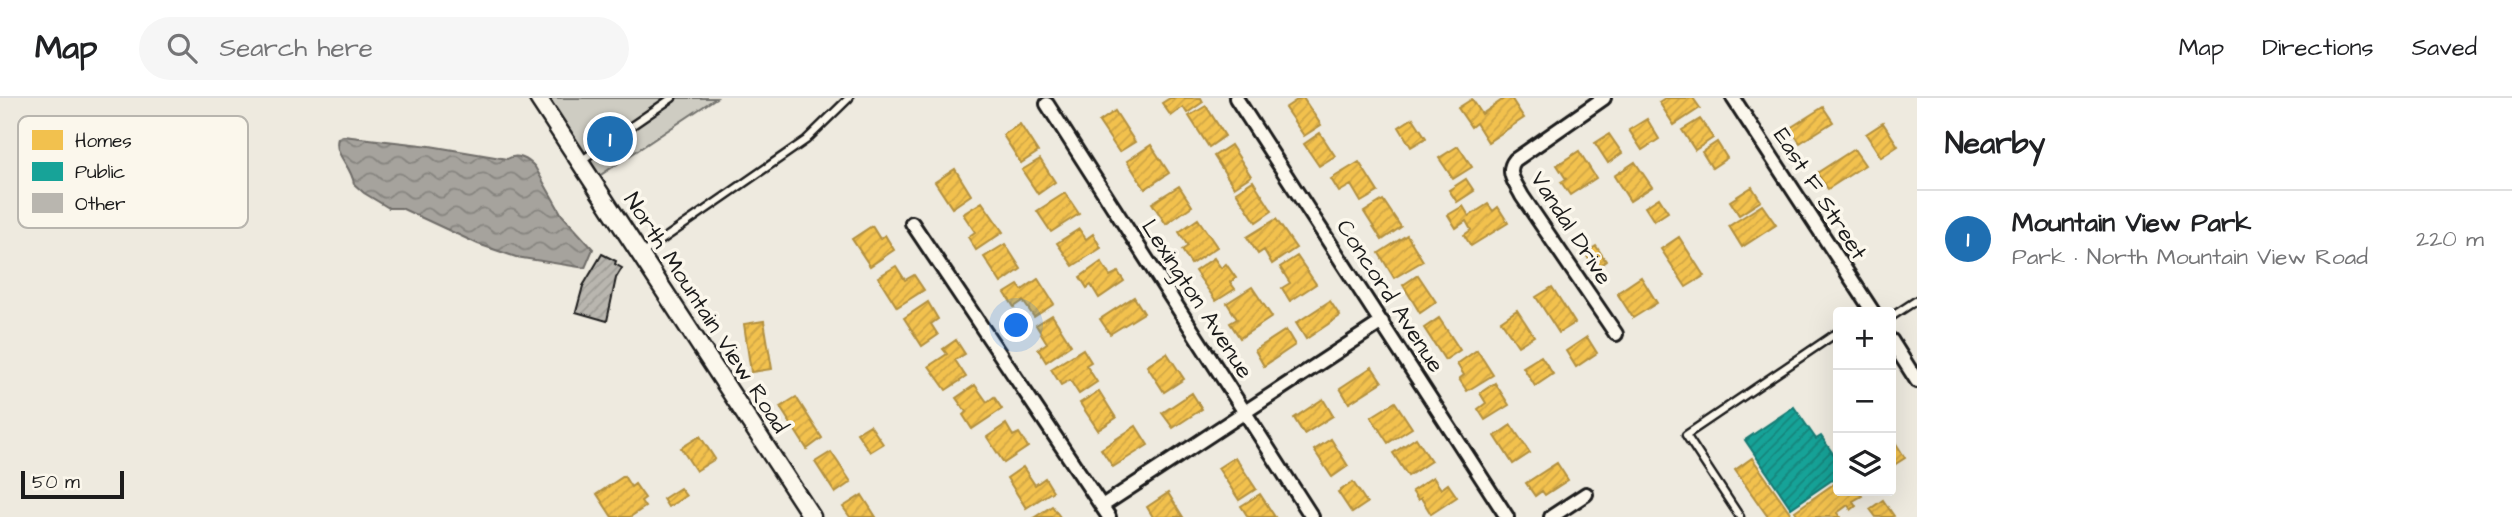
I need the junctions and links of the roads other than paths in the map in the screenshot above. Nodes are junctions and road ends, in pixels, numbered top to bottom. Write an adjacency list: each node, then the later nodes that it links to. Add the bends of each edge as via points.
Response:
1 (538, 98): 8 (street, North Mountain View Road)
2 (673, 98): 8 (lane)
3 (849, 98): 10 (lane, via 806,140)
4 (1236, 98): 14 (street, Concord Avenue)
5 (1604, 98): 15 (street, Vandal Drive, via 1515,160 1510,175)
6 (1733, 98): 12 (street, East F Street)
7 (1047, 104): 19 (street, Lexington Avenue)
8 (580, 161): 10 (street, North Mountain View Road)
9 (912, 223): 21 (street)
10 (641, 254): 22 (street, North Mountain View Road)
11 (1917, 300): 13 (lane)
12 (1867, 307)
13 (1896, 314)
14 (1382, 322): 19 (street); 24 (street, Concord Avenue)
15 (1616, 334)
16 (1833, 335): 26 (lane, via 1686,435)
17 (1896, 348): 18 (street)
18 (1917, 381)
19 (1247, 413): 21 (street); 23 (street, Lexington Avenue)
20 (1586, 494): 25 (street)
21 (1106, 511)
22 (812, 517)
23 (1312, 517)
24 (1507, 517)
25 (1551, 517)
26 (1740, 517)

